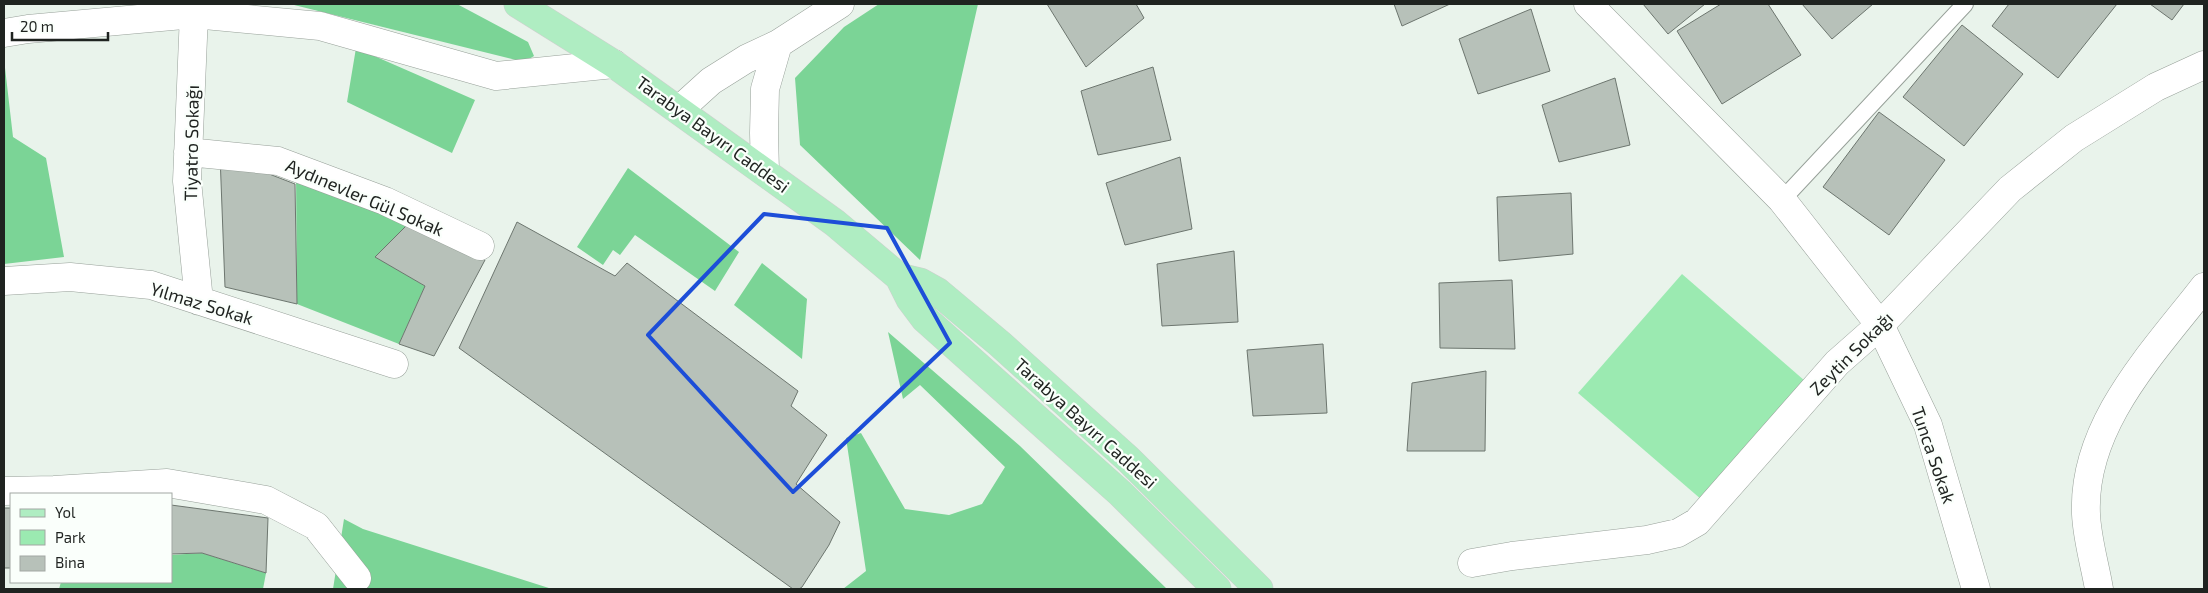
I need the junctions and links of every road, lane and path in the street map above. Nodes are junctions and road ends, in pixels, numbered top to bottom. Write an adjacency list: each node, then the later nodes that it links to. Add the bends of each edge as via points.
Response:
1 (518, 4): 8 (main road, Tarabya Bayırı Caddesi)
2 (840, 4): 7 (street)
3 (1588, 4): 13 (street, Tunca Sokak)
4 (1965, 4): 13 (lane)
5 (194, 14): 6 (street); 8 (street, via 320,26 496,76); 11 (street, Tiyatro Sokağı)
6 (4, 33)
7 (778, 44): 10 (street, via 711,81); 12 (street, via 765,89)
8 (614, 64): 10 (main road, Tarabya Bayırı Caddesi)
9 (2204, 65): 19 (street, Zeytin Sokağı, via 2156,87 2074,138 2010,189)
10 (679, 110): 12 (main road, Tarabya Bayırı Caddesi)
11 (188, 152): 14 (street, Aydınevler Gül Sokak, via 278,161 384,201); 18 (street, Tiyatro Sokağı, via 187,181)
12 (765, 172): 15 (main road, Tarabya Bayırı Caddesi, via 835,223)
13 (1782, 200): 19 (street, Tunca Sokak)
14 (480, 246)
15 (899, 277): 24 (main road, Tarabya Bayırı Caddesi, via 925,319 1120,493); 25 (main road, Tarabya Bayırı Caddesi, via 920,282 938,292 1000,344 1128,459)
16 (4, 281): 18 (street, Yılmaz Sokak, via 70,277 151,286)
17 (2204, 287): 27 (street, via 2126,388 2103,433 2090,471 2086,514)
18 (199, 301): 20 (street, Yılmaz Sokak)
19 (1880, 325): 22 (street, Zeytin Sokağı, via 1837,364 1697,522 1678,533 1647,540); 26 (street, Tunca Sokak, via 1928,425)
20 (394, 364)
21 (4, 491): 23 (street, via 167,483 266,500 316,526)
22 (1472, 563)
23 (357, 578)
24 (1217, 589)
25 (1259, 589)
26 (1976, 589)
27 (2100, 589)

